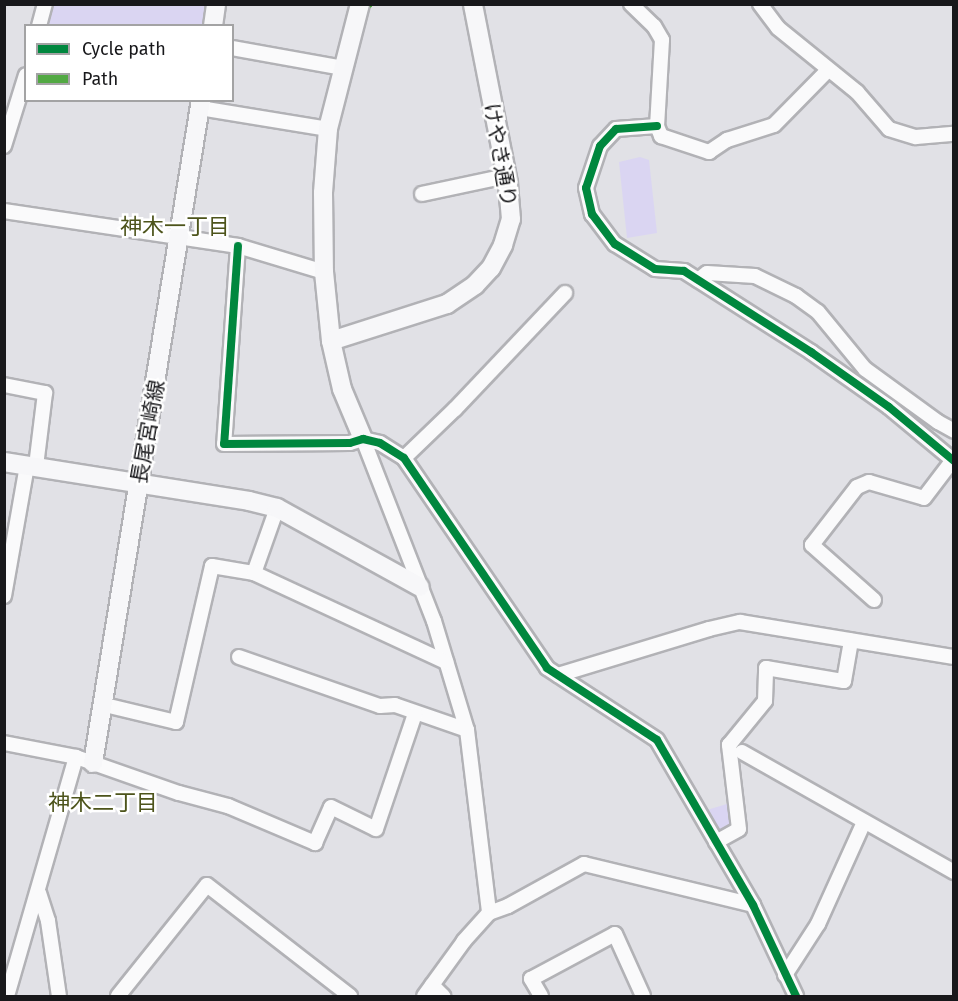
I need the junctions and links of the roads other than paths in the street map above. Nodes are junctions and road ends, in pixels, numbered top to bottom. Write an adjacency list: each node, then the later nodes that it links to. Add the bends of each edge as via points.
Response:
1 (45, 4): 7 (street)
2 (216, 4): 8 (street)
3 (360, 4): 10 (street)
4 (472, 4): 18 (street, けやき通り)
5 (631, 4): 14 (street, via 654,26 662,40)
6 (760, 4): 11 (street, via 778,28)
7 (40, 24)
8 (213, 24)
9 (234, 48): 10 (street)
10 (343, 68): 15 (street)
11 (828, 70): 14 (street, via 774,125 727,140 709,152 661,136); 16 (street, via 857,92 889,129 916,137)
12 (24, 81): 17 (street)
13 (200, 104): 15 (street); 21 (street, 長尾宮崎線)
14 (657, 126): 24 (street, via 616,129 600,146 586,188 592,214 615,244 640,262 655,269 684,271)
15 (328, 129): 23 (street, via 323,193)
16 (954, 134)
17 (4, 146)
18 (507, 176): 19 (street); 26 (street, けやき通り, via 511,219 491,268 475,285 447,304)
19 (422, 194)
20 (4, 211): 21 (street)
21 (179, 237): 22 (street); 34 (street, 長尾宮崎線)
22 (238, 246): 23 (street); 29 (street, via 224,444 350,443)
23 (324, 272): 26 (street)
24 (698, 280): 28 (street, via 707,273 756,276 796,296 818,312 845,348 875,377); 31 (street, via 821,358)
25 (565, 293): 30 (street)
26 (330, 341): 29 (street, via 342,389)
27 (4, 385): 33 (street, via 45,393)
28 (954, 431)
29 (363, 439): 30 (street, via 380,443); 37 (street)
30 (404, 458): 44 (street, via 547,668)
31 (953, 460): 39 (street, via 924,498 869,482 857,487 812,545)
32 (4, 462): 33 (street)
33 (32, 466): 34 (street); 38 (street)
34 (139, 483): 35 (street); 45 (street, 長尾宮崎線)
35 (277, 508): 36 (street); 37 (street)
36 (254, 573): 43 (street); 45 (street, via 212,566 176,722)
37 (420, 587): 43 (street)
38 (4, 596)
39 (874, 600)
40 (851, 640): 42 (street); 44 (street, via 740,622); 52 (street, via 843,681 766,668 765,701 729,745 739,829)
41 (239, 657): 46 (street, via 380,706 394,705)
42 (954, 657)
43 (447, 663): 47 (street)
44 (558, 675): 52 (street, via 657,740)
45 (105, 705): 50 (street, 長尾宮崎線)
46 (415, 714): 47 (street); 50 (street, via 376,829 331,807 315,843 228,806)
47 (467, 730): 56 (street)
48 (4, 743): 50 (street)
49 (742, 752): 51 (street)
50 (85, 760): 54 (street)
51 (864, 822): 53 (street); 57 (street, via 818,924)
52 (716, 842): 55 (street)
53 (954, 872)
54 (39, 891): 59 (street); 60 (street, via 48,921)
55 (753, 905): 56 (street, via 584,864); 57 (street)
56 (489, 913): 58 (street)
57 (785, 975): 66 (street)
58 (428, 991): 63 (street)
59 (7, 996)
60 (59, 996)
61 (118, 996): 62 (street, via 207,885)
62 (351, 996)
63 (444, 996)
64 (541, 996): 65 (street, via 531,980 615,934)
65 (643, 996)
66 (796, 996)

